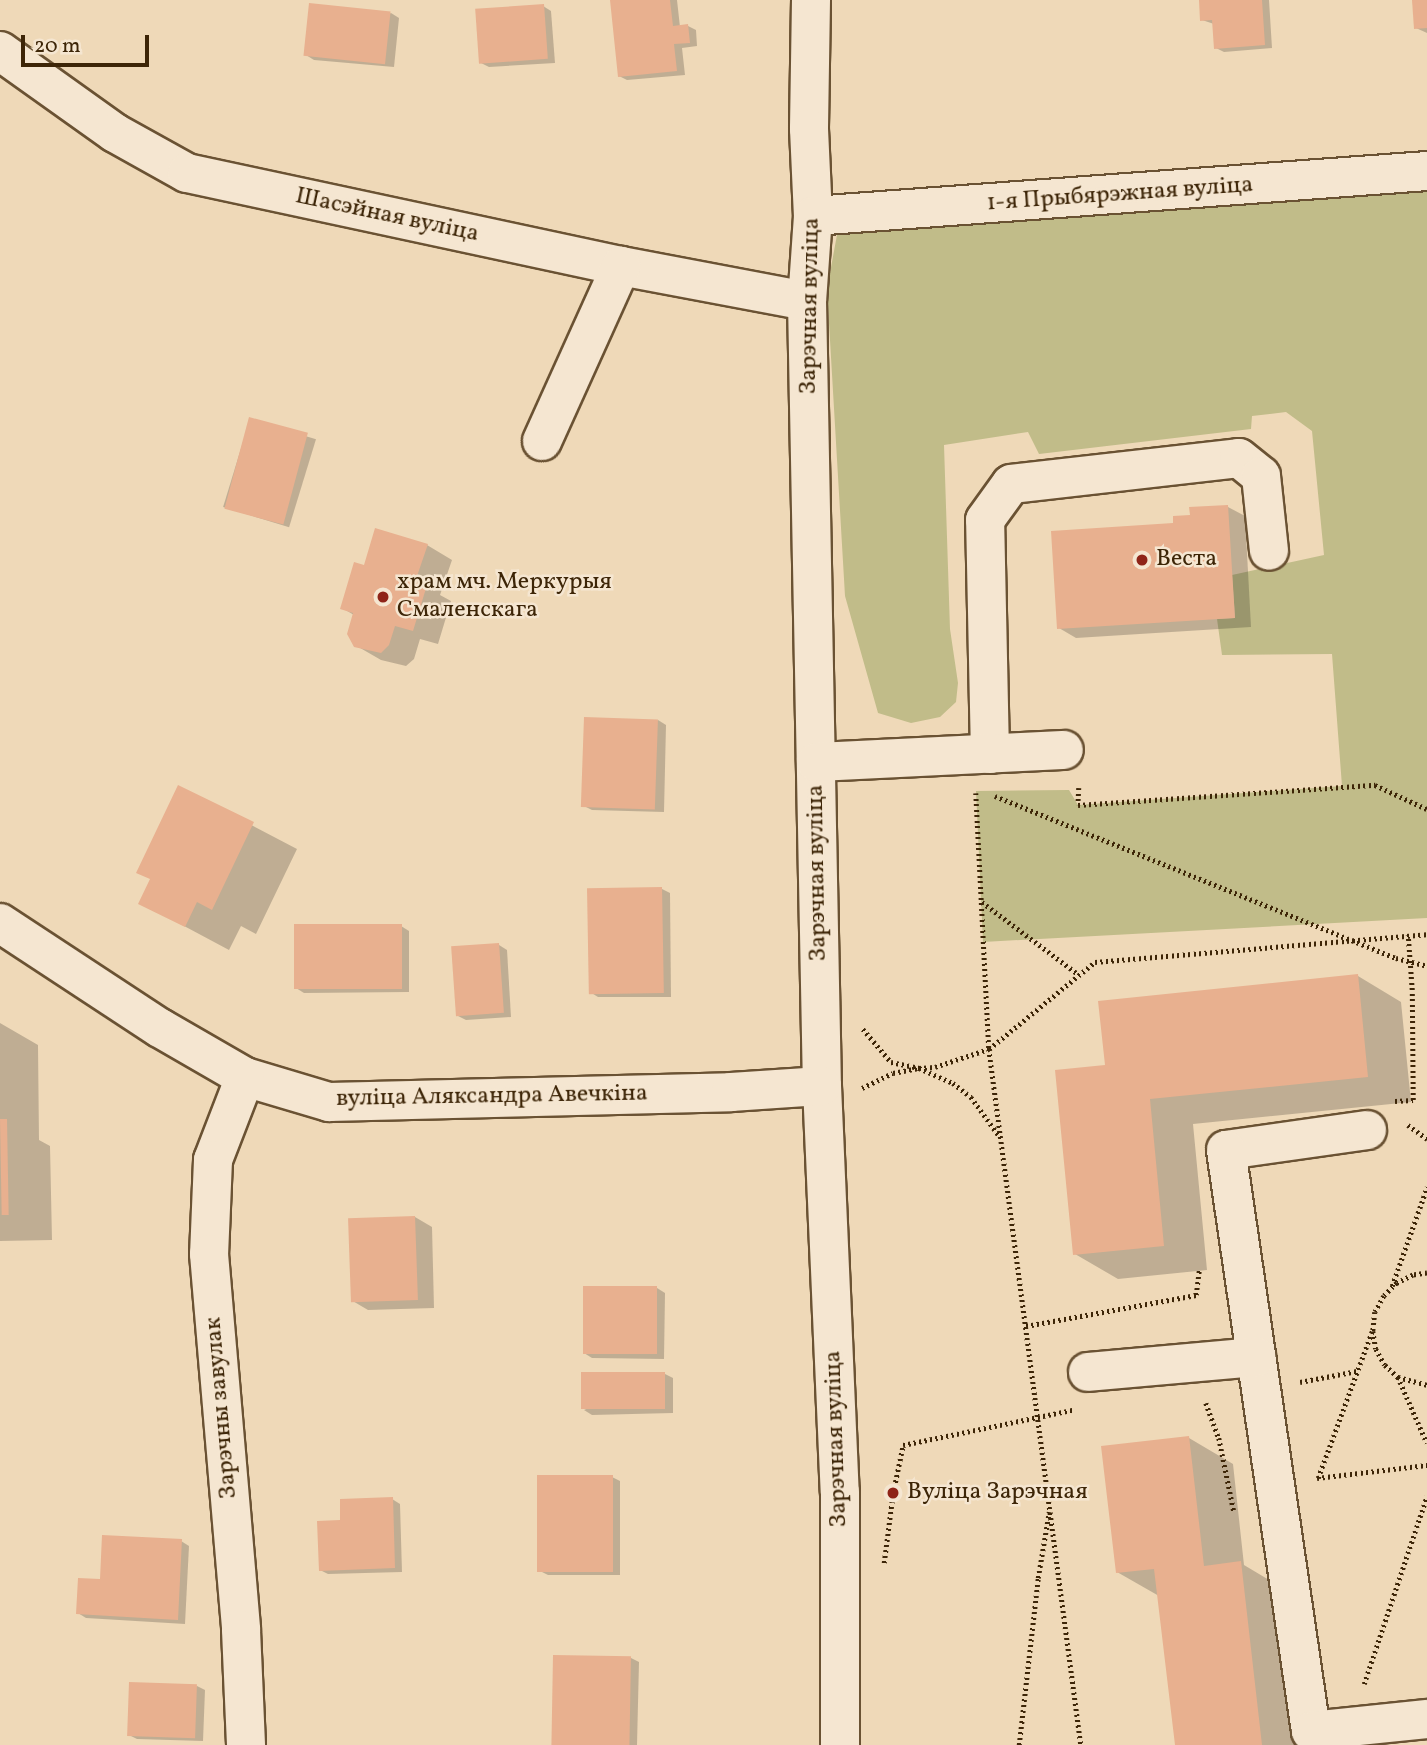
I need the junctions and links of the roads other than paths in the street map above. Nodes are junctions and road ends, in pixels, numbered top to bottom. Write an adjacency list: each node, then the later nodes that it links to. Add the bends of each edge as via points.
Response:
1 (811, 0): 4 (street, Зарэчная вуліца)
2 (0, 51): 5 (street, Шасэйная вуліца, via 115,133 187,173)
3 (1427, 171): 4 (street, 1-я Прыбярэжная вуліца)
4 (813, 216): 6 (street, Зарэчная вуліца)
5 (621, 266): 6 (street, Шасэйная вуліца); 7 (street)
6 (807, 301): 10 (street, Зарэчная вуліца)
7 (542, 441)
8 (1269, 551): 9 (street, via 1261,476 1239,458 1011,484 985,520)
9 (990, 754): 10 (street); 11 (street)
10 (816, 762): 14 (street, Зарэчная вуліца)
11 (1071, 766)
12 (0, 923): 13 (street, вуліца Аляксандра Авечкіна, via 160,1028)
13 (245, 1077): 14 (street, вуліца Аляксандра Авечкіна, via 330,1102); 19 (street, Зарэчны завулак, via 212,1160 209,1254)
14 (837, 1091): 20 (street, Зарэчная вуліца)
15 (1367, 1130): 17 (street, via 1226,1150)
16 (1088, 1373): 17 (street)
17 (1258, 1374): 18 (street, via 1311,1731)
18 (1427, 1719)
19 (246, 1745)
20 (840, 1745)

